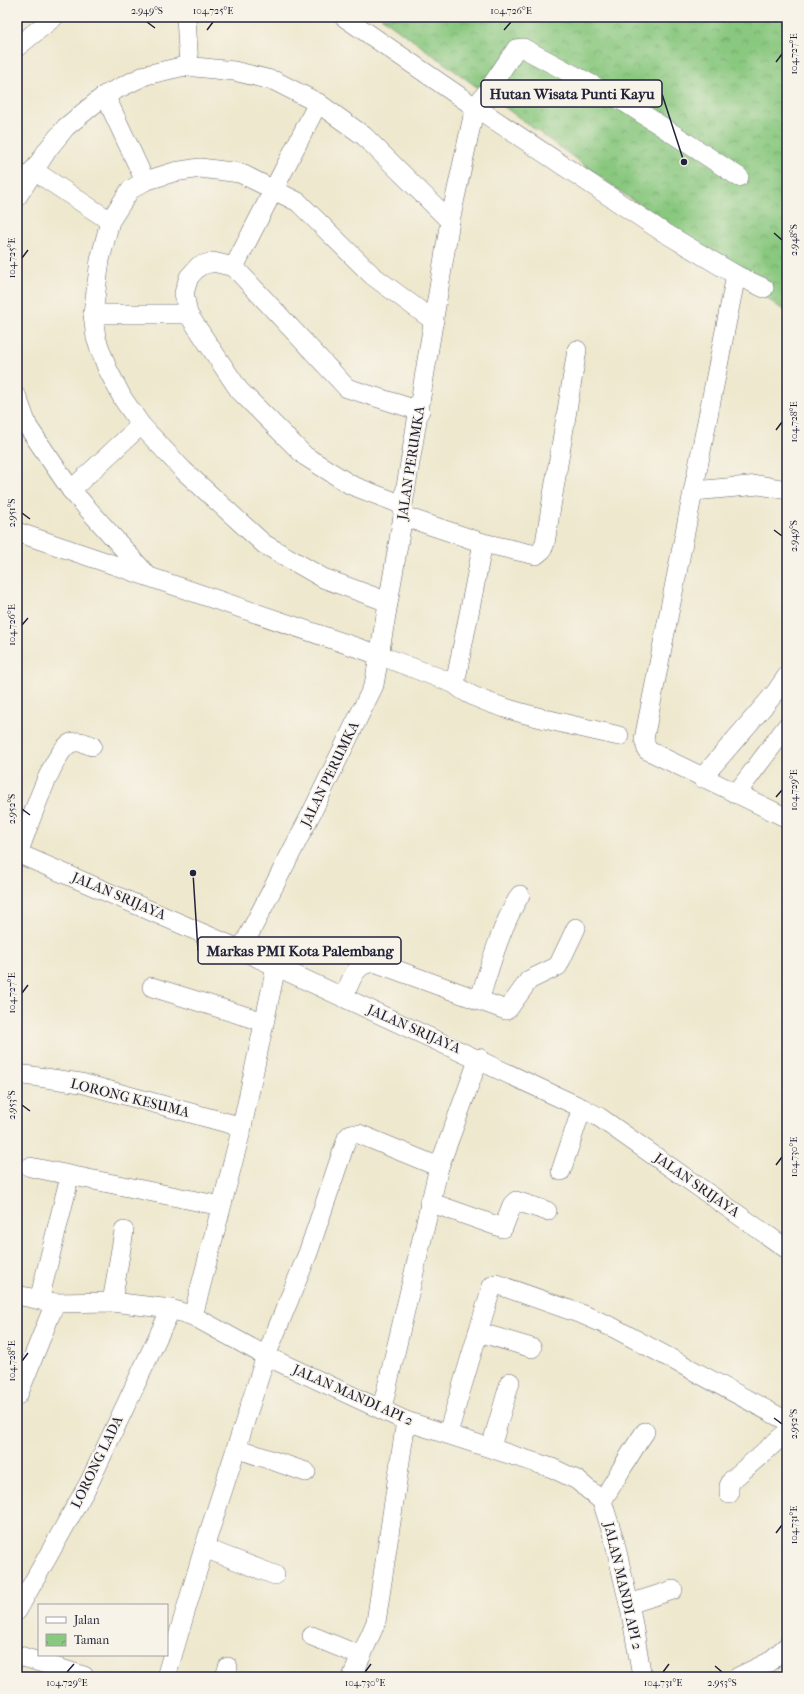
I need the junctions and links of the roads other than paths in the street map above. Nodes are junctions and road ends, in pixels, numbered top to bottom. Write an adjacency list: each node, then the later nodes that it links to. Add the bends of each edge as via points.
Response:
1 (54, 17): 4 (street)
2 (186, 17): 5 (street)
3 (344, 17): 8 (street)
4 (17, 47)
5 (190, 67): 6 (street, via 146,75); 7 (street, via 234,70 275,81)
6 (105, 95): 9 (street, via 66,127); 11 (street)
7 (318, 103): 12 (street); 14 (street, via 364,136)
8 (475, 107): 10 (street, via 516,49 523,48 626,103); 14 (street, JALAN PERUMKA); 17 (street, via 660,230)
9 (33, 170): 13 (street); 15 (street)
10 (739, 177)
11 (145, 181): 12 (street, via 174,172 200,168 240,173); 15 (street, via 130,190)
12 (274, 189): 16 (street); 21 (street, via 298,202 373,276)
13 (17, 197)
14 (450, 221): 21 (street, JALAN PERUMKA)
15 (110, 222): 19 (street, via 100,260)
16 (234, 267): 20 (street, via 213,262 199,266 189,277 184,293); 24 (street, via 346,388)
17 (736, 275): 18 (street); 28 (street)
18 (764, 288)
19 (93, 314): 20 (street); 25 (street, via 96,338 108,368 123,399)
20 (188, 314): 29 (street, via 239,390 305,456 351,485)
21 (434, 321): 24 (street, JALAN PERUMKA)
22 (577, 350): 31 (street, via 545,544 536,555)
23 (17, 397): 26 (street, via 28,426)
24 (420, 411): 29 (street, JALAN PERUMKA)
25 (141, 425): 26 (street); 33 (street, via 183,470 264,544 323,578)
26 (72, 490): 32 (street)
27 (787, 490): 28 (street, via 759,485)
28 (694, 491): 40 (street, via 644,739 647,750)
29 (403, 510): 31 (street); 33 (street, JALAN PERUMKA)
30 (17, 532): 32 (street)
31 (483, 543): 36 (street)
32 (148, 575): 34 (street)
33 (388, 602): 34 (street, JALAN PERUMKA)
34 (379, 655): 36 (street); 46 (street, JALAN PERUMKA, via 374,684)
35 (787, 676): 40 (street)
36 (455, 684): 38 (street, via 460,690 475,698)
37 (787, 726): 41 (street)
38 (619, 736)
39 (92, 746): 43 (street, via 79,742 70,743 57,757)
40 (702, 778): 41 (street)
41 (736, 794): 42 (street)
42 (787, 818)
43 (18, 853): 46 (street, JALAN SRIJAYA)
44 (520, 895): 50 (street, via 502,934)
45 (576, 928): 50 (street, via 558,966 529,980 509,1008 497,1008)
46 (241, 950): 47 (street, JALAN SRIJAYA)
47 (276, 967): 49 (street, JALAN SRIJAYA); 51 (street)
48 (152, 987): 51 (street)
49 (344, 997): 50 (street, via 356,972 361,965 369,962 378,963); 52 (street, JALAN SRIJAYA)
50 (479, 1001)
51 (264, 1022): 55 (street)
52 (479, 1058): 54 (street, JALAN SRIJAYA); 57 (street)
53 (17, 1074): 55 (street, LORONG KESUMA, via 81,1083)
54 (582, 1108): 58 (street); 64 (street, JALAN SRIJAYA, via 599,1117)
55 (242, 1127): 61 (street)
56 (30, 1167): 61 (street)
57 (439, 1167): 60 (street); 72 (street, via 359,1134 351,1134 347,1138 308,1253)
58 (561, 1171)
59 (67, 1188): 66 (street)
60 (429, 1202): 62 (street, via 503,1228 516,1201); 75 (street)
61 (221, 1206): 69 (street)
62 (547, 1211)
63 (124, 1231): 67 (street)
64 (787, 1249)
65 (17, 1295): 66 (street, JALAN MANDI API 2)
66 (47, 1301): 67 (street, JALAN MANDI API 2); 74 (street)
67 (112, 1302): 68 (street, JALAN MANDI API 2)
68 (171, 1309): 69 (street, JALAN MANDI API 2); 90 (street, LORONG LADA, via 88,1483)
69 (193, 1316): 72 (street, JALAN MANDI API 2)
70 (478, 1332): 71 (street); 77 (street, via 492,1286 496,1284 614,1328); 80 (street)
71 (532, 1348)
72 (266, 1356): 75 (street, JALAN MANDI API 2); 82 (street)
73 (510, 1382): 81 (street)
74 (18, 1395)
75 (382, 1408): 76 (street, JALAN MANDI API 2)
76 (406, 1421): 80 (street, JALAN MANDI API 2); 94 (street, via 376,1622)
77 (787, 1421)
78 (645, 1432): 85 (street, via 628,1455 619,1475)
79 (787, 1432): 84 (street, via 732,1480)
80 (448, 1433): 81 (street, JALAN MANDI API 2)
81 (491, 1447): 85 (street, JALAN MANDI API 2, via 552,1468 577,1480)
82 (236, 1448): 83 (street); 86 (street)
83 (306, 1472)
84 (729, 1494)
85 (602, 1501): 89 (street, JALAN MANDI API 2)
86 (204, 1548): 87 (street); 96 (street)
87 (276, 1575)
88 (673, 1590): 89 (street)
89 (629, 1604): 98 (street, JALAN MANDI API 2)
90 (17, 1611)
91 (312, 1636): 94 (street)
92 (787, 1646): 99 (street, via 769,1662)
93 (17, 1655): 95 (street)
94 (362, 1656): 97 (street)
95 (84, 1676)
96 (166, 1677)
97 (352, 1677)
98 (642, 1677)
99 (738, 1677)

